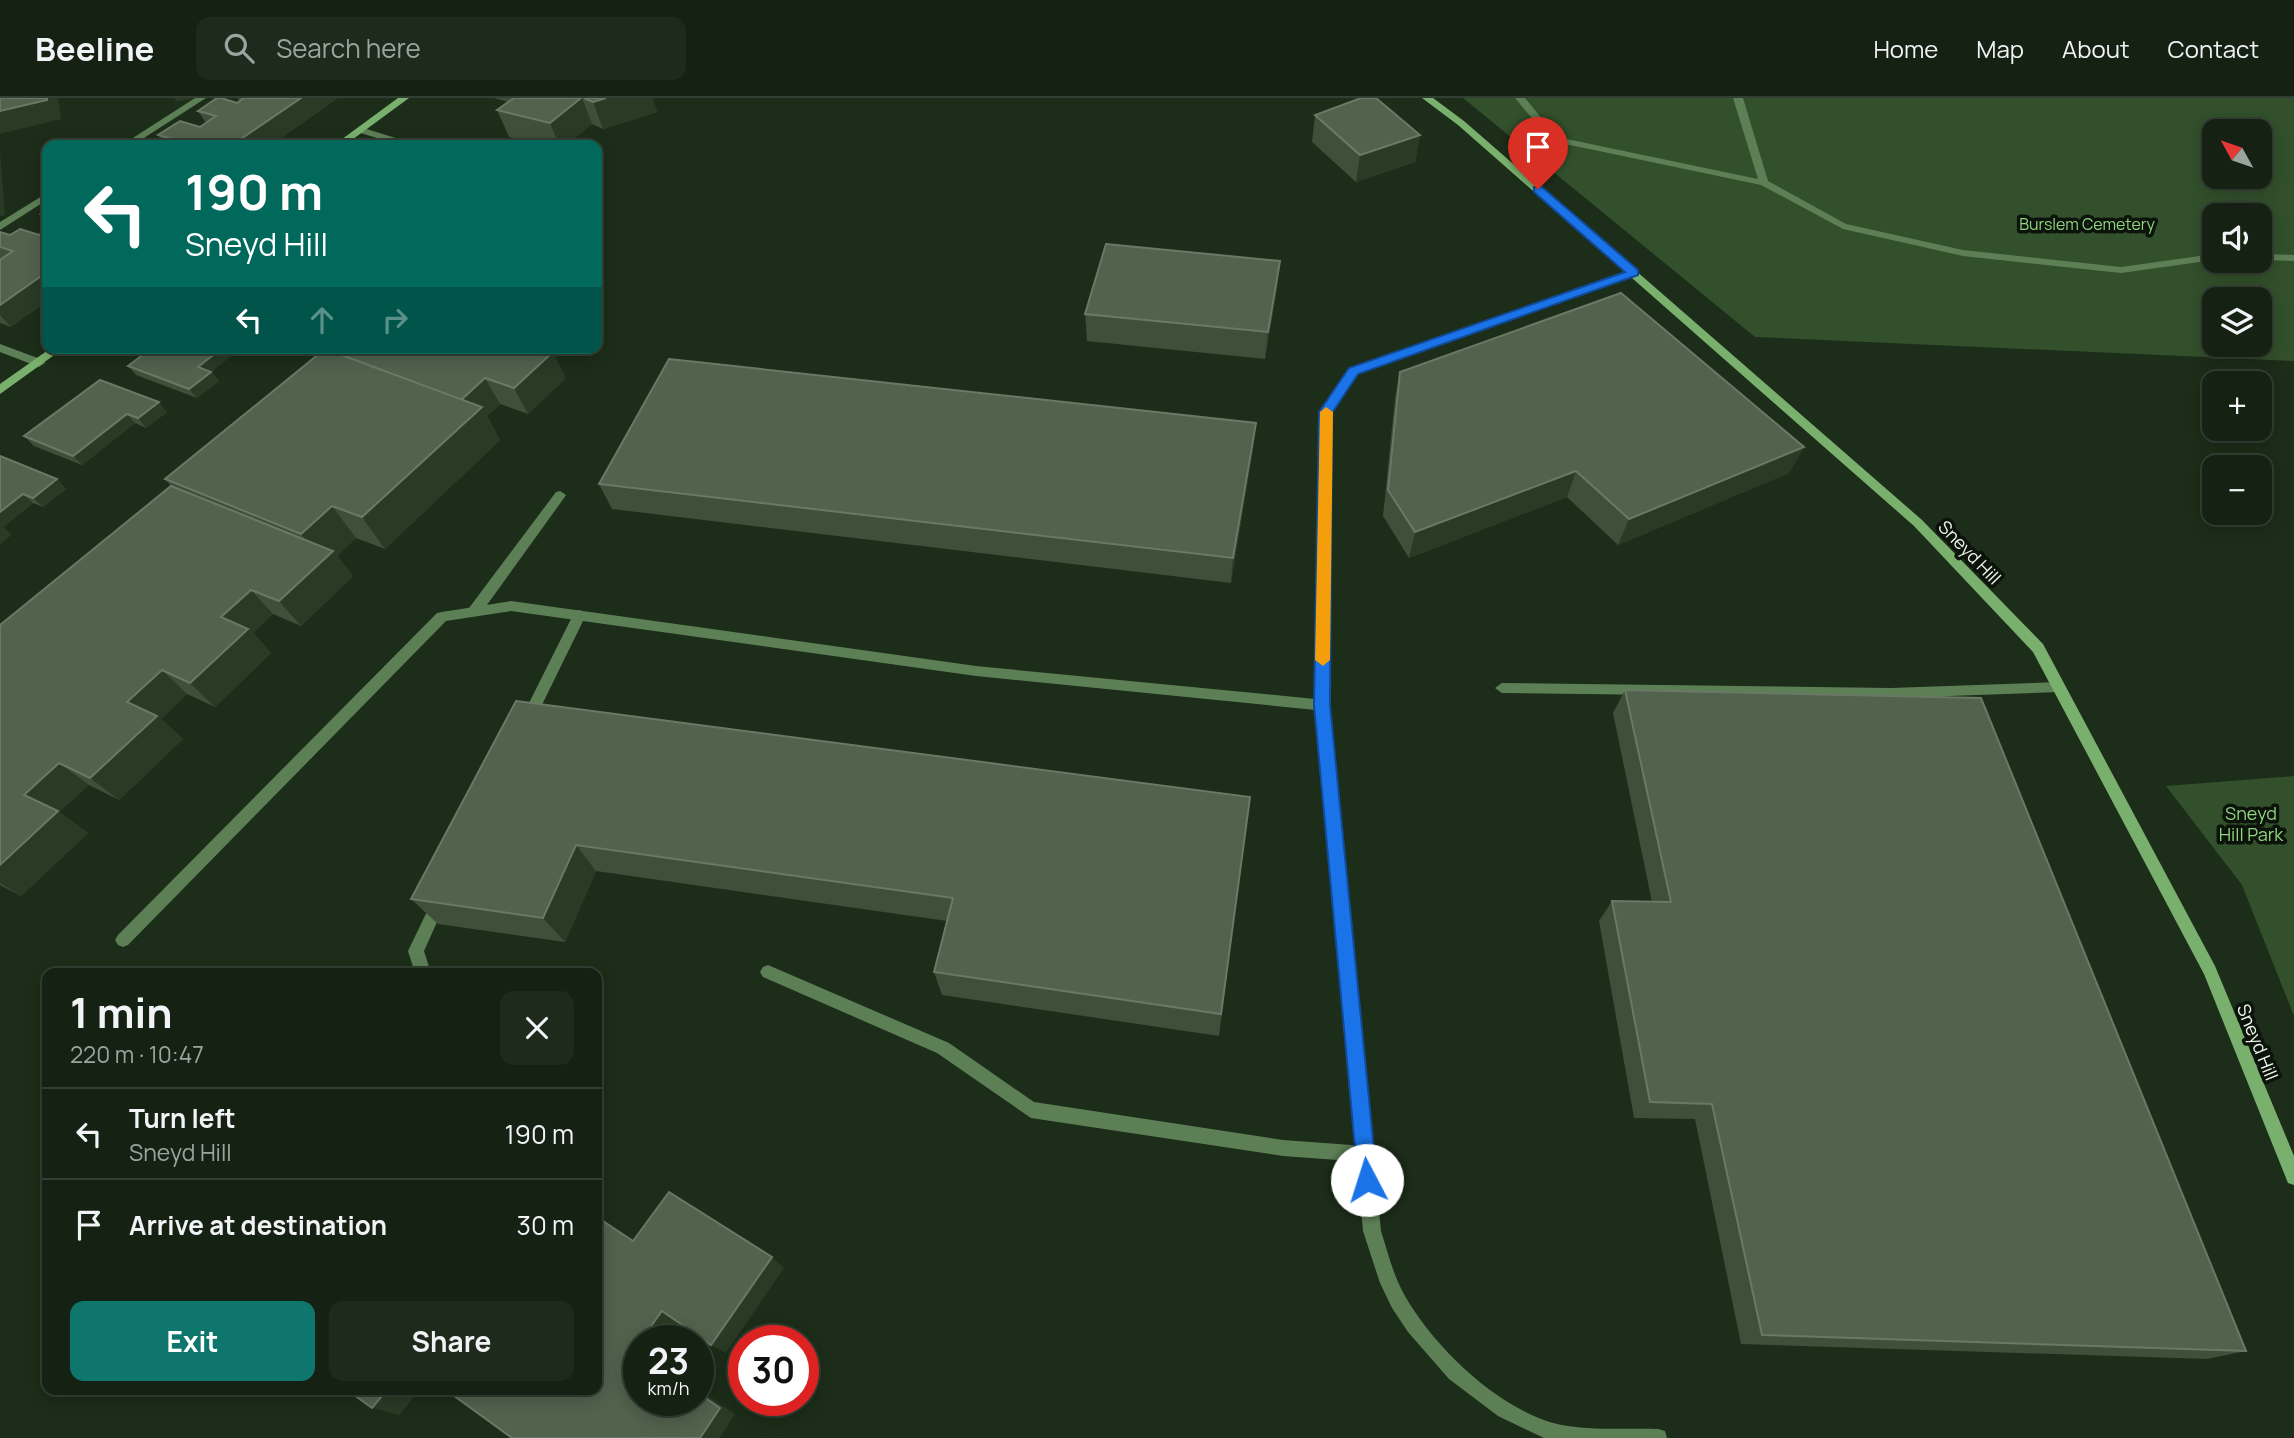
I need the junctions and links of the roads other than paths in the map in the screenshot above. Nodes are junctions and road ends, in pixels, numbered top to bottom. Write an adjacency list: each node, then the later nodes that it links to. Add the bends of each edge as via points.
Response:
1 (201, 98): 7 (street)
2 (404, 98): 6 (street)
3 (1427, 98): 16 (street, Sneyd Hill)
4 (1520, 98): 10 (street, via 1554,139)
5 (1738, 98): 10 (street)
6 (360, 130): 8 (street); 9 (street)
7 (135, 140)
8 (346, 140)
9 (393, 140)
10 (1763, 183): 15 (street, via 1843,226 1963,253 2122,270)
11 (42, 200): 12 (street)
12 (0, 227)
13 (2272, 257): 14 (street)
14 (2294, 258)
15 (2202, 259)
16 (1633, 273): 24 (street, Sneyd Hill, via 1918,523 2038,648); 26 (street, via 1353,371 1326,412)
17 (0, 348): 19 (street)
18 (51, 354): 19 (street)
19 (39, 363): 20 (street)
20 (0, 390)
21 (560, 495): 22 (street)
22 (474, 612): 23 (street, via 511,606); 29 (street, via 443,617)
23 (580, 615): 26 (street, via 976,671); 27 (street)
24 (2059, 687): 25 (street, via 1891,693); 33 (street, Sneyd Hill, via 2210,971)
25 (1502, 688)
26 (1322, 705): 32 (street)
27 (520, 736)
28 (444, 892): 30 (street, via 416,951)
29 (123, 940)
30 (421, 968)
31 (768, 972): 32 (street, via 943,1048 1031,1110 1283,1147)
32 (1365, 1154): 34 (street, via 1372,1231 1387,1279 1422,1337 1474,1388)
33 (2294, 1177)
34 (1557, 1436): 35 (street)
35 (1658, 1438)

